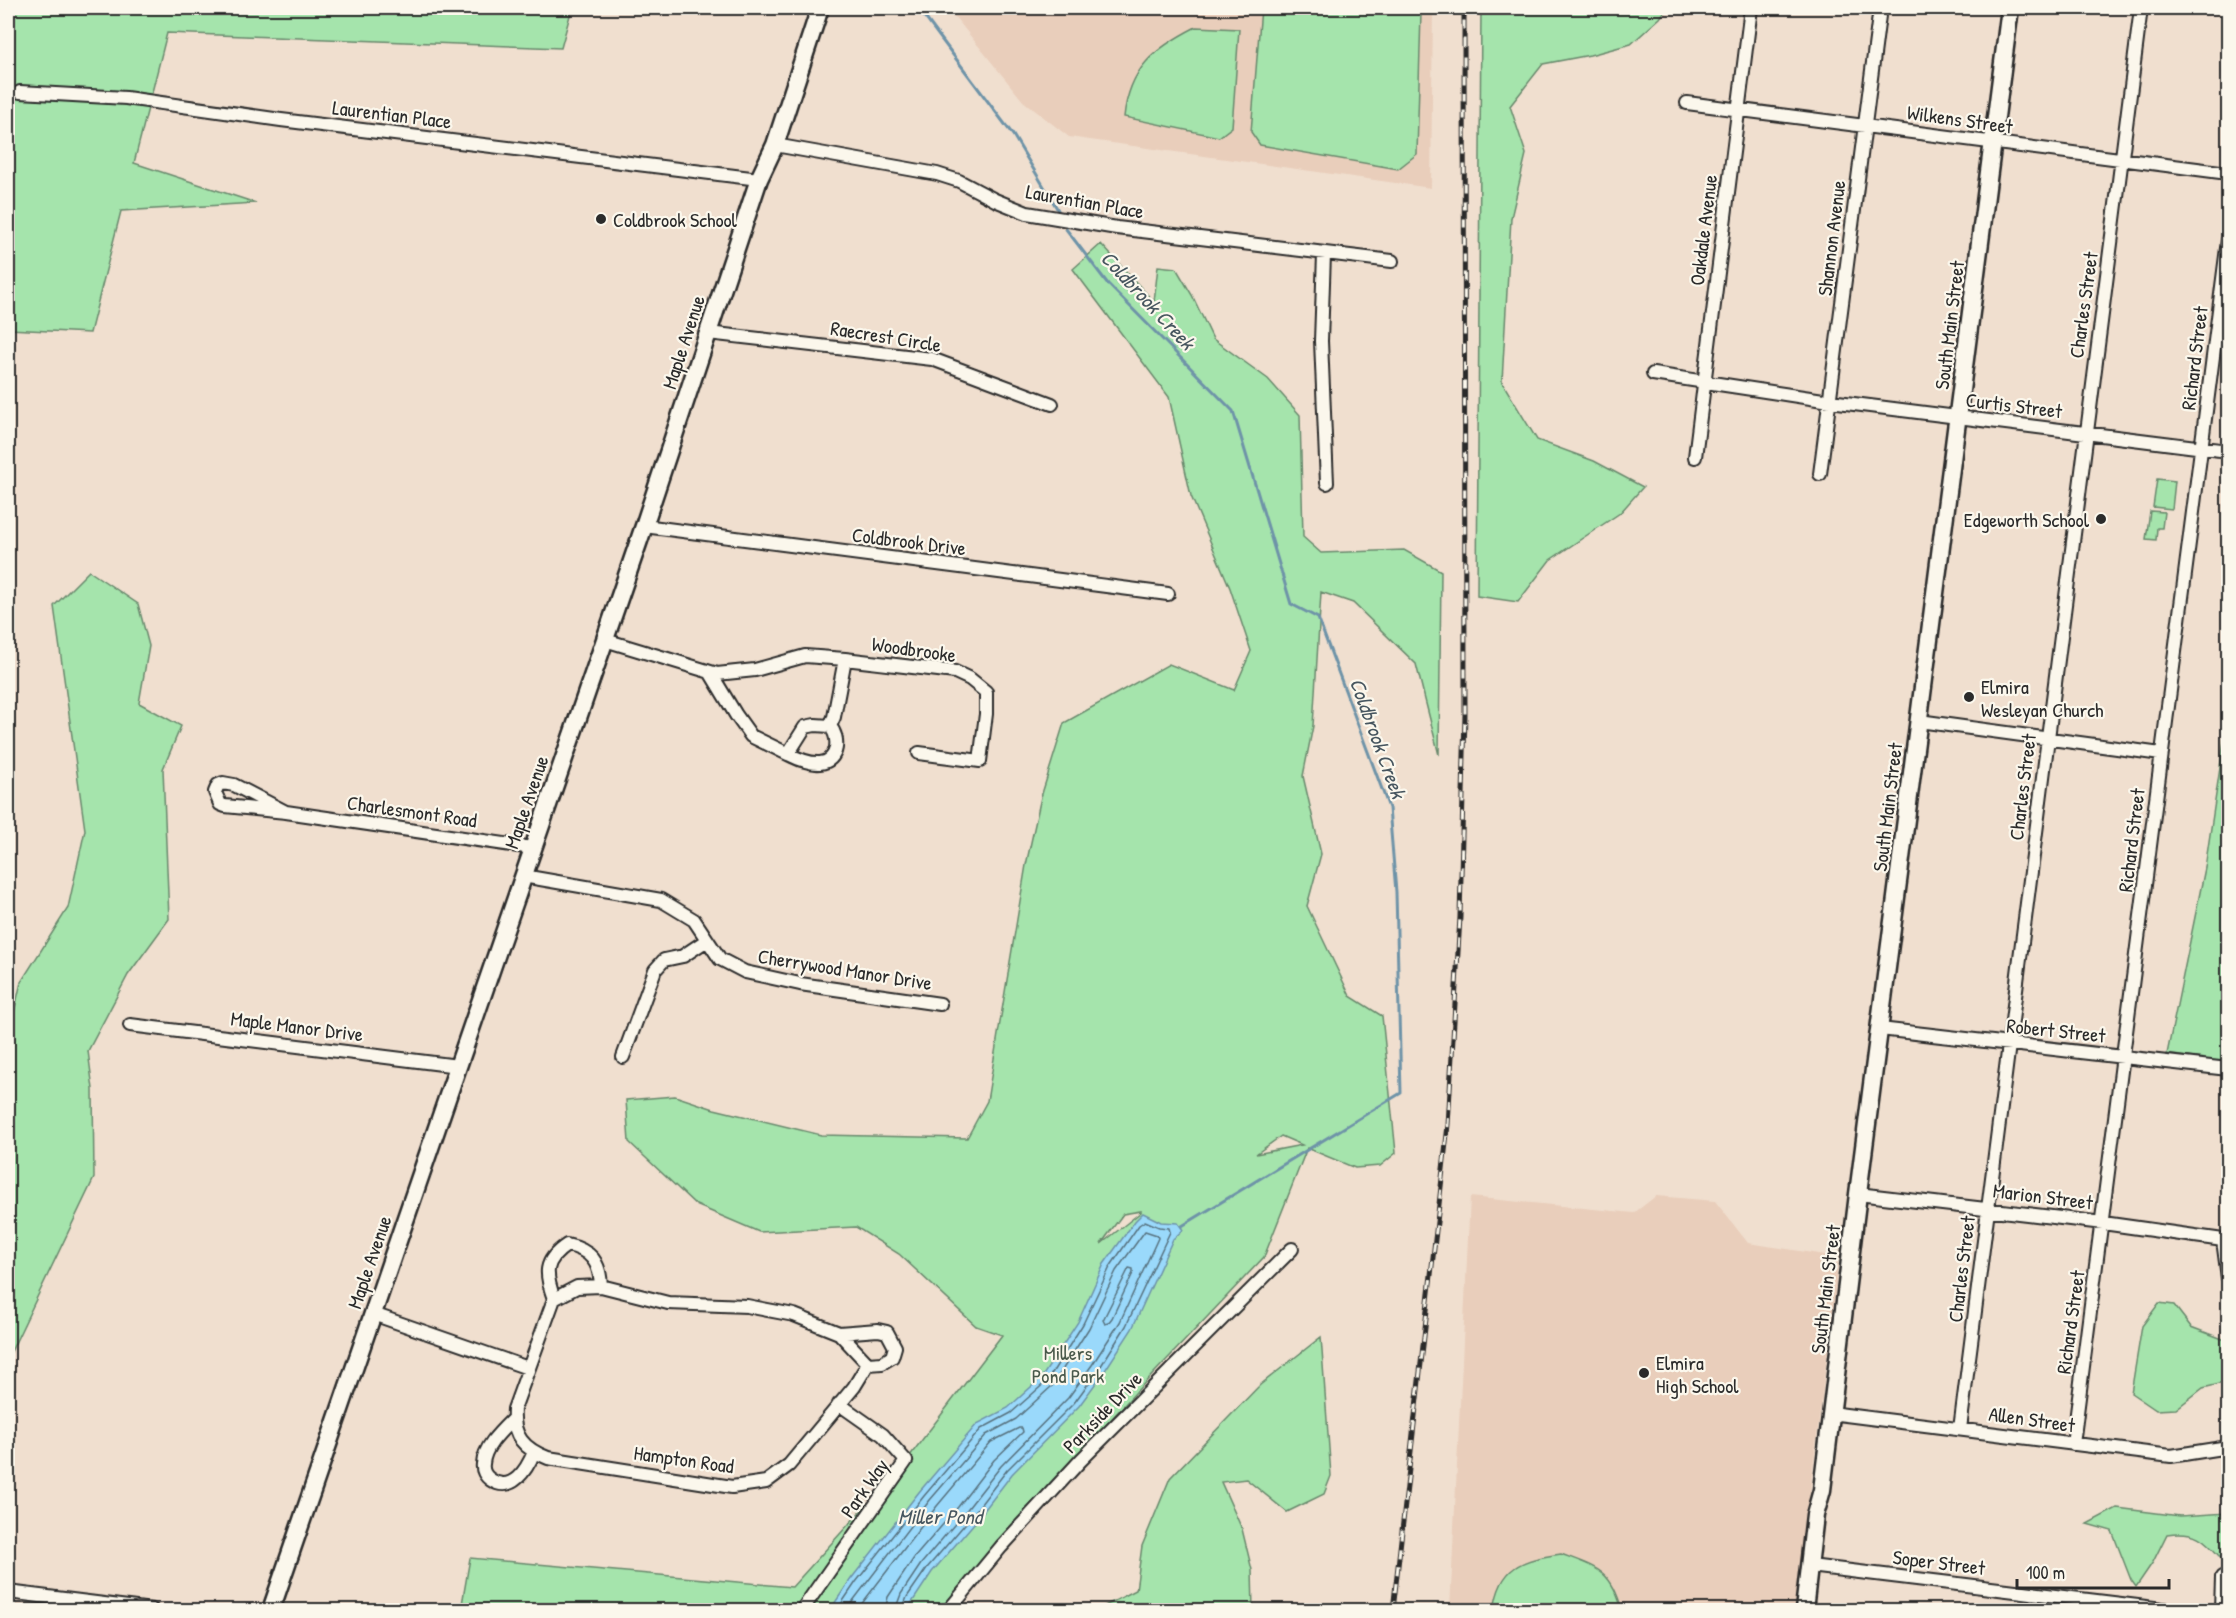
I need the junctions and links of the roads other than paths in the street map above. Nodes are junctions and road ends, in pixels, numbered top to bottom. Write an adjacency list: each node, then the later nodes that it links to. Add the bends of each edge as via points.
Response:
1 (820, 8): 11 (main road, Maple Avenue)
2 (1751, 8): 8 (street, Oakdale Avenue)
3 (1881, 8): 9 (street, Shannon Avenue)
4 (2010, 8): 10 (main road, South Main Street)
5 (2141, 8): 12 (street, Charles Street)
6 (20, 92): 14 (street, Laurentian Place, via 126,98)
7 (1686, 102): 8 (street, Wilkens Street)
8 (1738, 110): 9 (street, Wilkens Street); 20 (street, Oakdale Avenue)
9 (1865, 126): 10 (street, Wilkens Street); 21 (street, Shannon Avenue)
10 (1993, 144): 12 (street, Wilkens Street); 23 (main road, South Main Street)
11 (775, 145): 14 (main road, Maple Avenue); 16 (street, Laurentian Place, via 937,174 1027,213)
12 (2122, 160): 13 (street, Wilkens Street); 24 (street, Charles Street)
13 (2229, 173)
14 (759, 179): 18 (main road, Maple Avenue)
15 (2229, 240): 25 (street, Richard Street)
16 (1324, 254): 17 (street, Laurentian Place); 29 (street, via 1321,341)
17 (1392, 261)
18 (708, 333): 22 (street, Raecrest Circle, via 932,360); 30 (main road, Maple Avenue)
19 (1653, 374): 20 (street, Curtis Street)
20 (1704, 382): 21 (street, Curtis Street); 27 (street, Oakdale Avenue)
21 (1830, 401): 23 (street, Curtis Street); 28 (street, Shannon Avenue)
22 (1052, 404)
23 (1959, 417): 24 (street, Curtis Street); 35 (main road, South Main Street)
24 (2086, 434): 25 (street, Curtis Street); 37 (street, Charles Street)
25 (2202, 447): 26 (street, Curtis Street); 40 (street, Richard Street)
26 (2229, 451)
27 (1695, 457)
28 (1821, 474)
29 (1327, 483)
30 (644, 526): 31 (street, Coldbrook Drive); 32 (main road, Maple Avenue)
31 (1168, 594)
32 (604, 640): 34 (street, Woodbrooke); 42 (main road, Maple Avenue)
33 (844, 659): 34 (street, Woodbrooke, via 805,656 755,670); 36 (street, Woodbrooke); 38 (street, Woodbrooke, via 955,672 987,692 980,761)
34 (710, 672): 39 (street, Woodbrooke, via 752,736)
35 (1919, 721): 37 (street); 47 (main road, South Main Street)
36 (830, 726): 39 (street, via 805,727); 39 (street, Woodbrooke, via 837,742 829,759 810,763)
37 (2048, 739): 40 (street); 48 (street, Charles Street)
38 (919, 753)
39 (788, 754)
40 (2161, 754): 50 (street, Richard Street)
41 (286, 812): 41 (street, Charlesmont Road, via 234,785 223,783 215,792 225,806); 42 (street, Charlesmont Road)
42 (532, 848): 43 (main road, Maple Avenue)
43 (523, 876): 44 (street, Cherrywood Manor Drive, via 660,900 694,920); 51 (main road, Maple Avenue)
44 (707, 940): 45 (street, Cherrywood Manor Drive, via 720,959 745,972); 49 (street, via 683,956 664,960 655,970)
45 (940, 1004)
46 (130, 1025): 51 (street, Maple Manor Drive)
47 (1880, 1029): 48 (street, Robert Street); 53 (main road, South Main Street)
48 (2007, 1044): 50 (street, Robert Street); 54 (street, Charles Street)
49 (623, 1057)
50 (2124, 1057): 52 (street, Robert Street); 55 (street, Richard Street)
51 (458, 1066): 61 (main road, Maple Avenue)
52 (2229, 1069)
53 (1858, 1194): 54 (street, Marion Street); 66 (main road, South Main Street)
54 (1988, 1209): 55 (street, Marion Street); 68 (street, Charles Street)
55 (2103, 1223): 56 (street, Marion Street); 69 (street, Richard Street)
56 (2226, 1239): 58 (street, Marion Street)
57 (1292, 1249): 78 (street, Parkside Drive, via 1081,1460 1001,1546)
58 (2229, 1278)
59 (601, 1286): 60 (street, via 577,1287); 60 (street, via 601,1270 581,1248 567,1245 553,1256 547,1271); 62 (street, via 668,1303 759,1308 794,1315)
60 (554, 1299): 64 (street)
61 (373, 1314): 64 (street); 76 (main road, Maple Avenue)
62 (839, 1333): 63 (street); 63 (street, via 887,1332 895,1347 891,1357 882,1363)
63 (868, 1364): 65 (street, Hampton Road)
64 (528, 1368): 67 (street)
65 (839, 1404): 71 (street, Hampton Road, via 789,1465 766,1482 740,1487 548,1458); 77 (street, Park Way, via 883,1435 906,1461)
66 (1830, 1413): 68 (street, Allen Street); 72 (main road, South Main Street)
67 (514, 1418): 71 (street, via 522,1443); 71 (street, via 498,1433 484,1458 486,1476 498,1484 514,1481 524,1473)
68 (1960, 1429): 69 (street, Allen Street)
69 (2073, 1444): 70 (street, Allen Street, via 2171,1456)
70 (2229, 1447)
71 (534, 1452)
72 (1810, 1566): 79 (main road, South Main Street); 80 (street, Soper Street)
73 (2222, 1577): 81 (street)
74 (8, 1592): 75 (street)
75 (152, 1611)
76 (271, 1611)
77 (802, 1611)
78 (949, 1611)
79 (1804, 1611)
80 (2171, 1611)
81 (2221, 1611)

